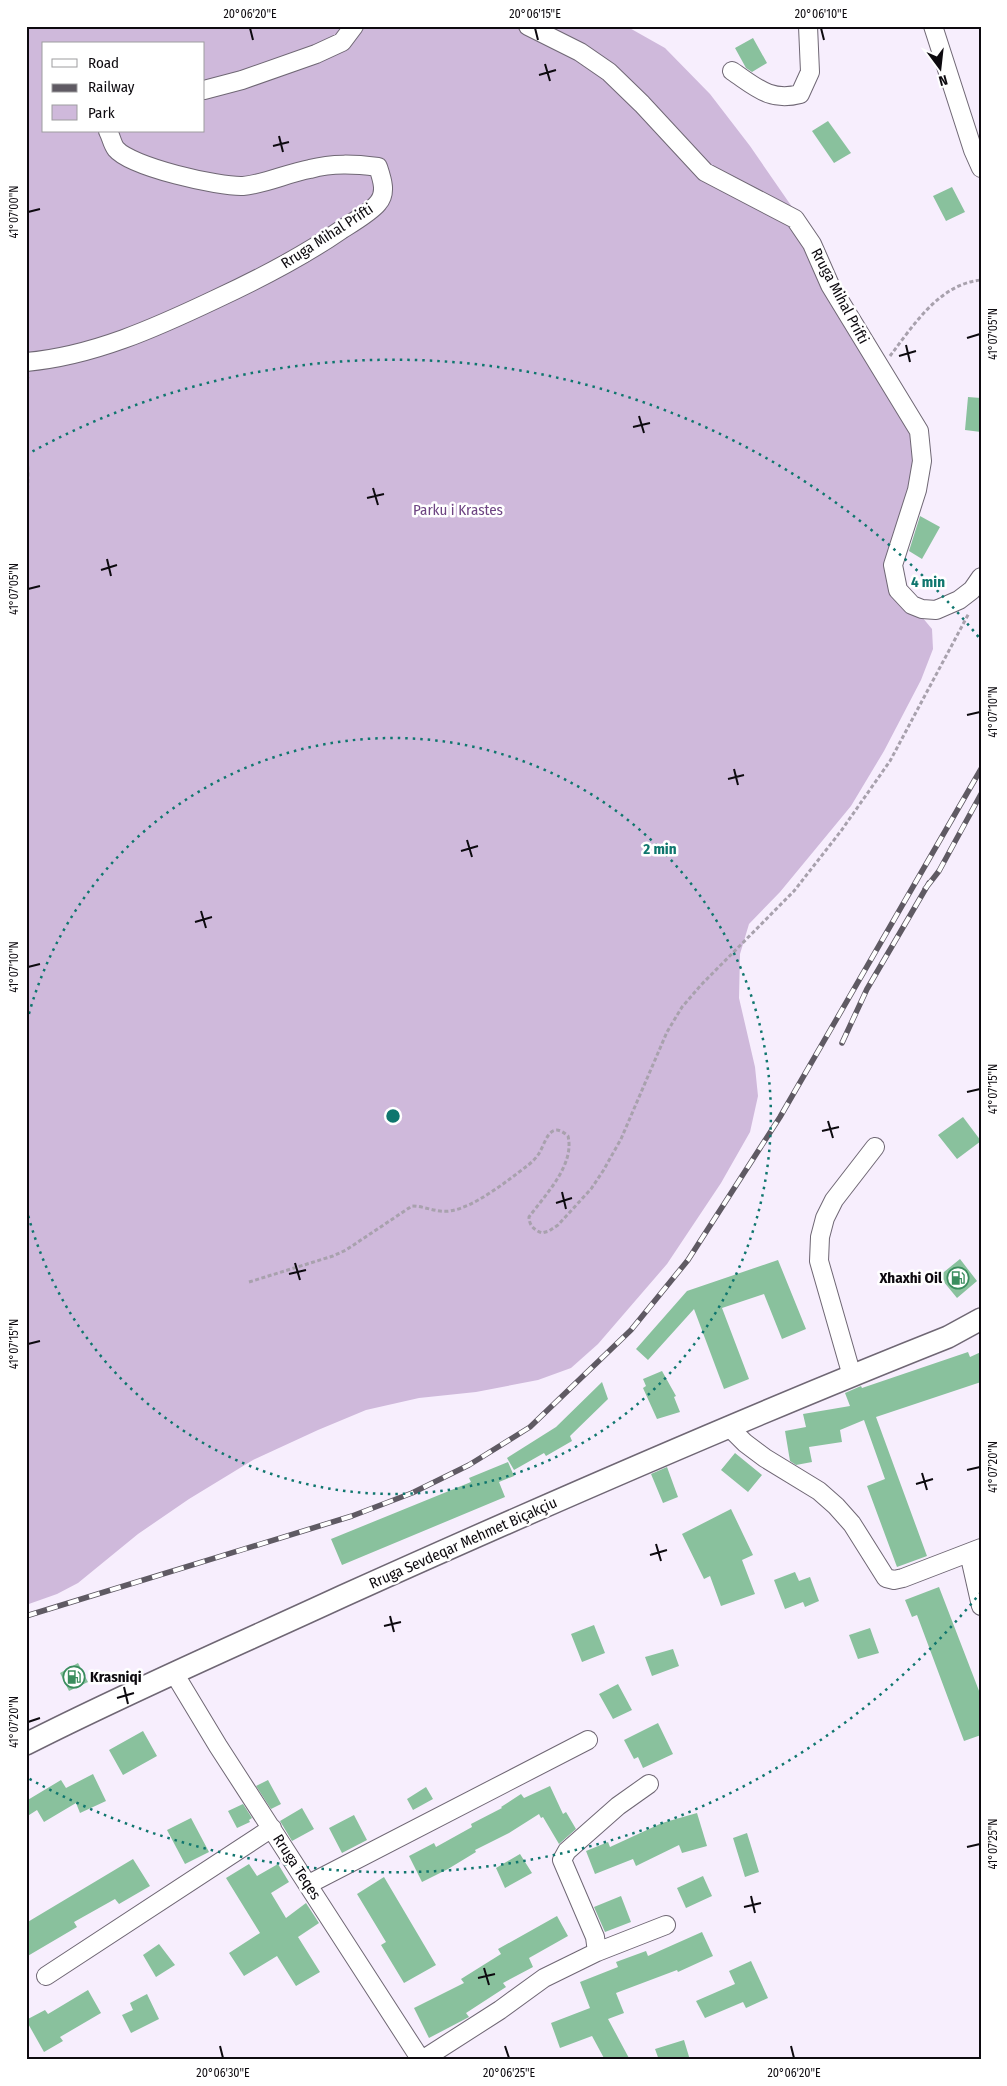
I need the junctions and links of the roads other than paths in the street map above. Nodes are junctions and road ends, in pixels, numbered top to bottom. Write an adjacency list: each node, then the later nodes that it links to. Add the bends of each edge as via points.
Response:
1 (354, 26): 6 (street, via 342,42 316,54)
2 (528, 26): 10 (street, Rruga Mihal Prifti, via 580,52 610,72 705,172 795,219 812,244 830,285 918,431 922,460 917,490 893,565 898,590 912,605 936,610 959,600)
3 (808, 26): 5 (street, via 810,72 800,94 786,97 766,94)
4 (933, 26): 8 (street, via 972,150)
5 (732, 71)
6 (205, 90)
7 (108, 132): 9 (street, Rruga Mihal Prifti, via 116,149 140,163 215,184 243,186 334,164 356,164 378,167 384,185 379,203 320,244 257,280 137,334 84,353)
8 (981, 168)
9 (26, 362)
10 (981, 577)
11 (875, 1148): 15 (street, via 834,1200 820,1237 819,1261)
12 (981, 1307): 14 (main road)
13 (981, 1320): 14 (main road)
14 (906, 1354): 15 (main road, Rruga Sevdeqar Mehmet Biçakçiu)
15 (852, 1376): 16 (main road, Rruga Sevdeqar Mehmet Biçakçiu)
16 (729, 1427): 17 (street, via 765,1458 819,1491 836,1506 852,1524 886,1578 903,1578); 19 (main road, Rruga Sevdeqar Mehmet Biçakçiu)
17 (975, 1550): 18 (street)
18 (981, 1606)
19 (174, 1672): 21 (main road, Rruga Sevdeqar Mehmet Biçakçiu); 23 (street, Rruga Teqes)
20 (588, 1740): 24 (street)
21 (26, 1744)
22 (649, 1784): 26 (street, via 567,1850 562,1860 595,1937)
23 (272, 1828): 24 (street, Rruga Teqes); 27 (street)
24 (309, 1884): 28 (street, Rruga Teqes)
25 (666, 1925): 26 (street)
26 (597, 1952): 28 (street, via 544,1978)
27 (46, 1976)
28 (422, 2060)

